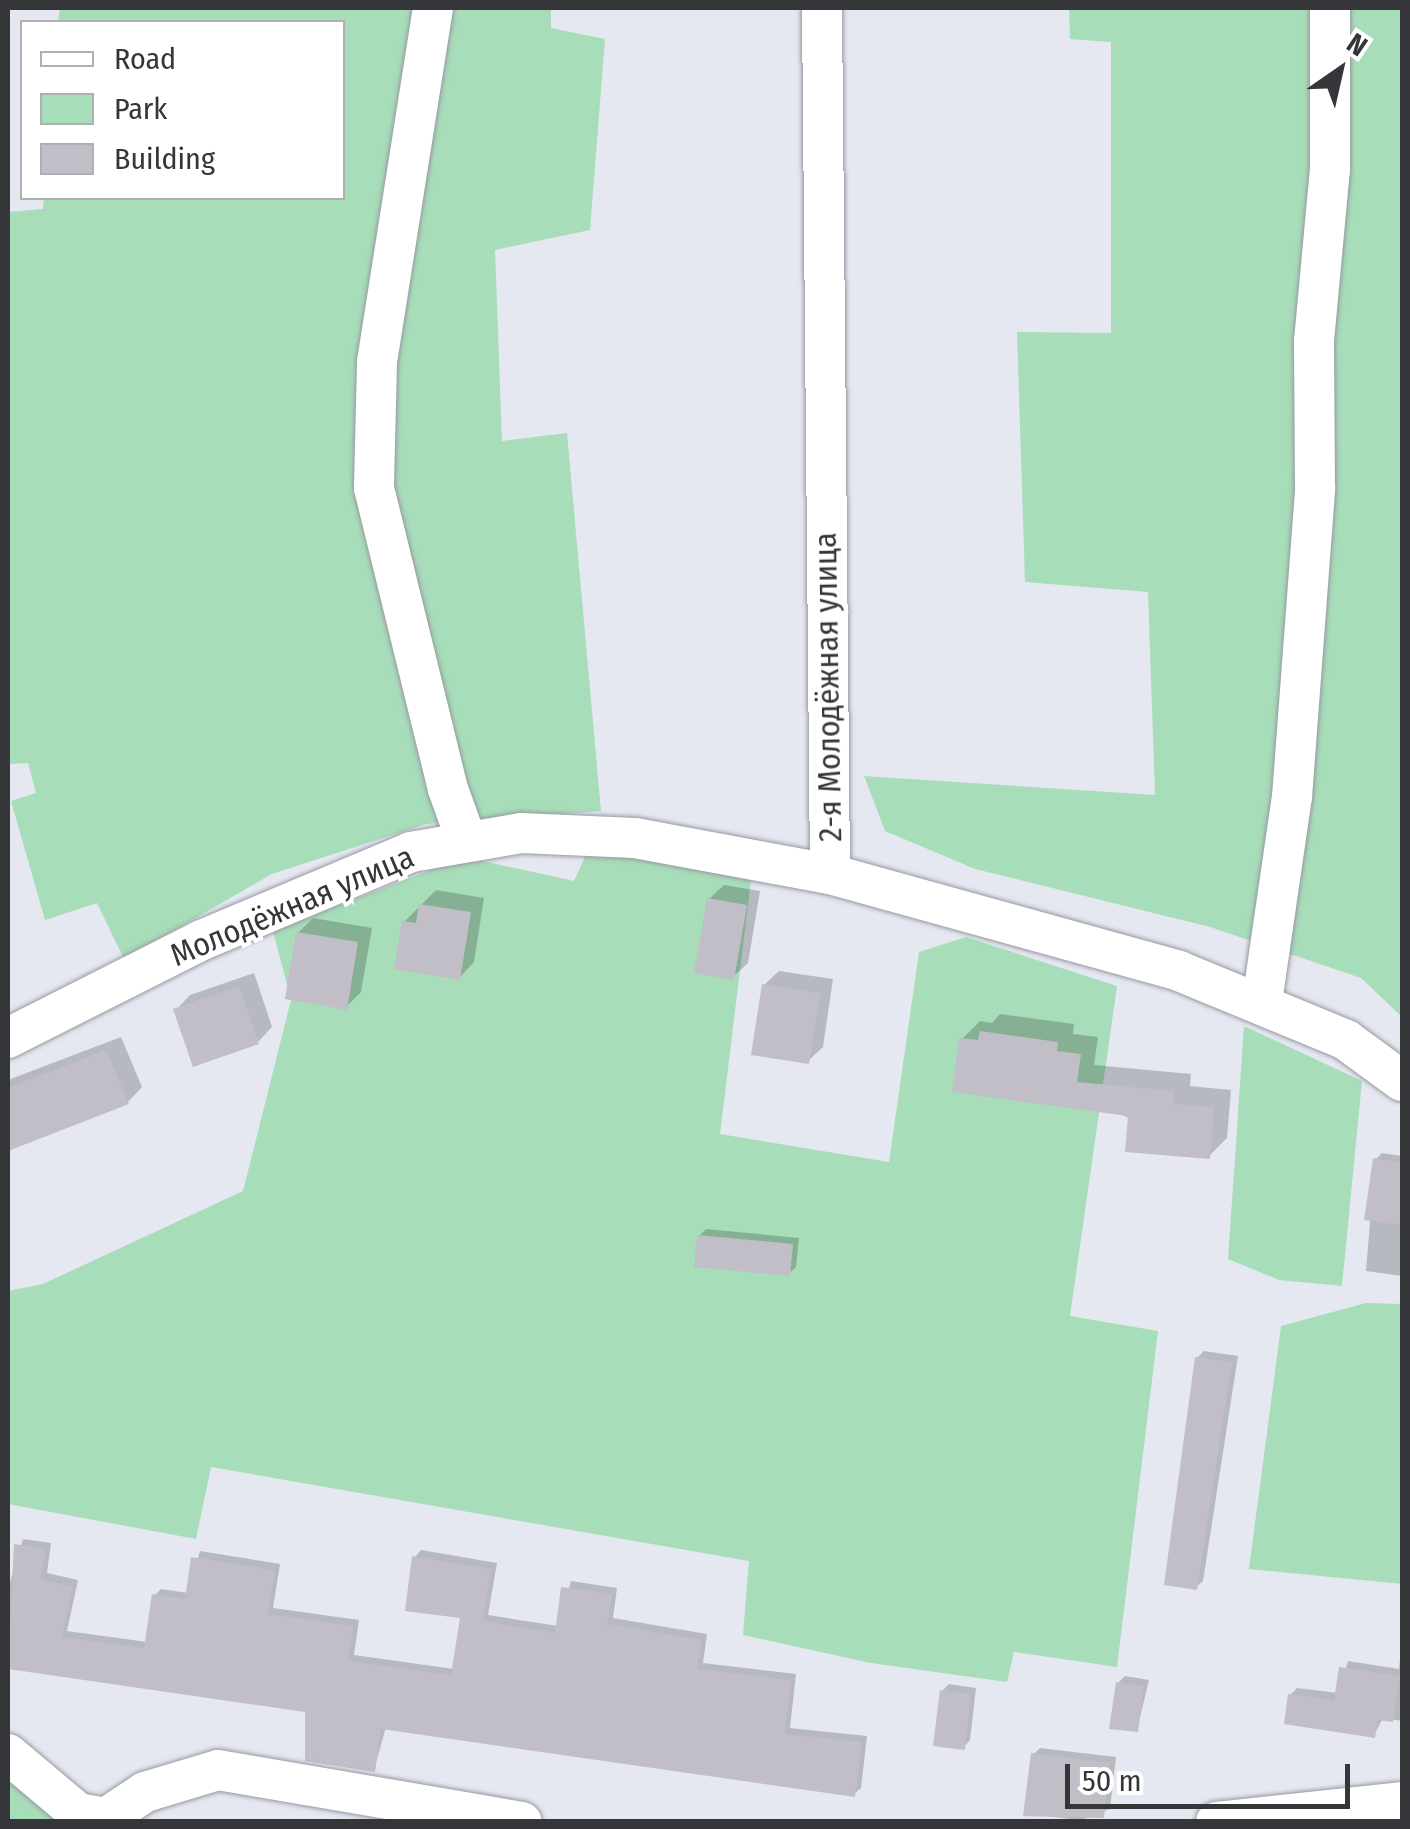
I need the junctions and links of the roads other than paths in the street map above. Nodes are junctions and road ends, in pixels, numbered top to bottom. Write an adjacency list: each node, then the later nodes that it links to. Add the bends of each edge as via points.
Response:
1 (433, 8): 4 (street, via 378,363 374,488)
2 (822, 8): 5 (street, 2-я Молодёжная улица)
3 (1330, 8): 6 (street, via 1330,170 1314,340 1314,508 1292,798)
4 (467, 842): 5 (street, Молодёжная улица, via 521,832 635,838); 7 (street, Молодёжная улица, via 411,852 202,940)
5 (830, 874): 6 (street, 2-я Молодёжная улица, via 1178,971)
6 (1262, 1002): 8 (street, 2-я Молодёжная улица, via 1346,1040)
7 (8, 1038)
8 (1402, 1081)
9 (8, 1754): 11 (street, via 78,1813)
10 (1402, 1802): 13 (street)
11 (106, 1820): 12 (street, via 145,1792 218,1770)
12 (522, 1822)
13 (1216, 1822)

